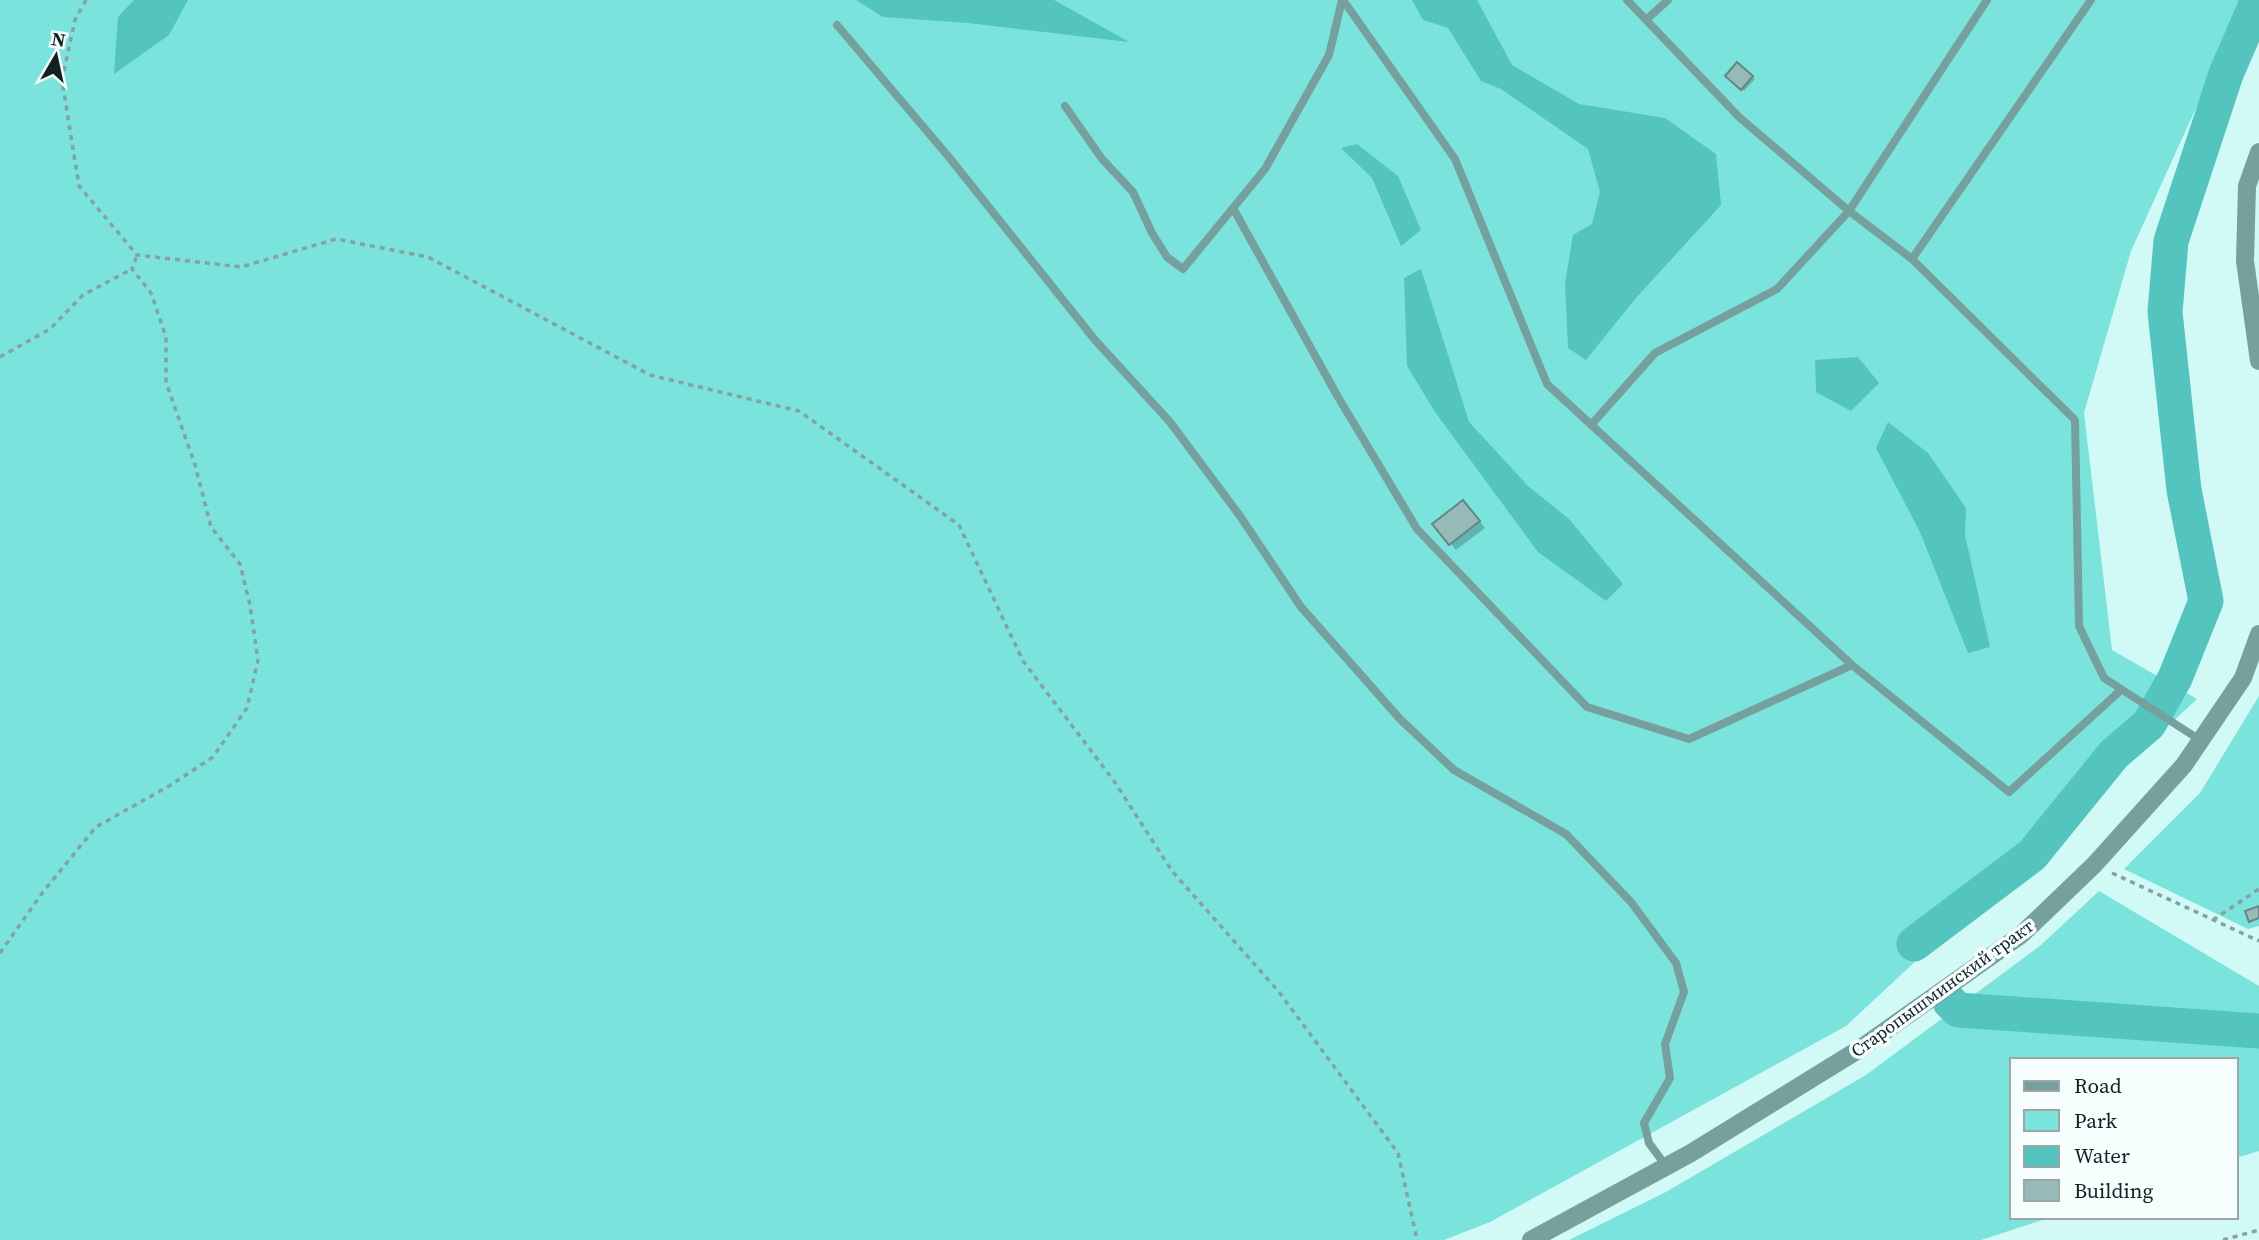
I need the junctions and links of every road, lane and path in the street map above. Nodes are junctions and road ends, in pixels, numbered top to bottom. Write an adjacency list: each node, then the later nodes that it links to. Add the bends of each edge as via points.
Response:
1 (86, 0): 13 (path, via 75,20 62,80 79,186)
2 (1343, 0): 11 (lane, via 1329,55 1265,169); 18 (lane, via 1455,159 1547,384)
3 (1628, 0): 7 (lane)
4 (1668, 0): 7 (lane)
5 (1987, 0): 12 (lane)
6 (2091, 0): 14 (lane)
7 (1647, 19): 12 (lane, via 1739,117)
8 (837, 25): 28 (lane, via 1096,340 1170,422 1301,607 1400,719 1454,769 1566,834 1631,902 1676,963 1684,992 1665,1044 1670,1078 1644,1123 1649,1143)
9 (1065, 106): 11 (lane, via 1102,159 1133,192 1167,257 1184,269)
10 (2259, 152): 17 (street, via 2247,186 2245,261)
11 (1233, 208): 20 (lane, via 1417,529 1587,707 1689,739)
12 (1849, 211): 14 (lane); 18 (lane, via 1777,289 1655,353)
13 (137, 256): 15 (path); 30 (path, via 241,267 336,239 428,257 650,375 799,411 959,525 1023,661 1114,781 1172,871 1279,992 1398,1153)
14 (1912, 259): 21 (lane, via 2075,420 2079,626 2104,678)
15 (132, 269): 16 (path, via 83,295 50,329); 27 (path, via 151,293 166,337 166,382 211,527 240,565 258,660 247,708 213,757 96,827)
16 (0, 357)
17 (2259, 361)
18 (1591, 425): 20 (lane)
19 (2259, 634): 22 (street, Старопышминский тракт, via 2243,678)
20 (1852, 665): 21 (lane, via 2009,792)
21 (2122, 690): 22 (lane)
22 (2200, 740): 23 (street, Старопышминский тракт)
23 (2094, 865): 25 (path); 28 (street, Старопышминский тракт, via 2021,935 1858,1051)
24 (2259, 889): 25 (path)
25 (2213, 920): 26 (path)
26 (2259, 941)
27 (0, 953)
28 (1666, 1166): 31 (street, Старопышминский тракт)
29 (2259, 1230): 32 (path)
30 (1417, 1240)
31 (1531, 1240)
32 (2223, 1240)

